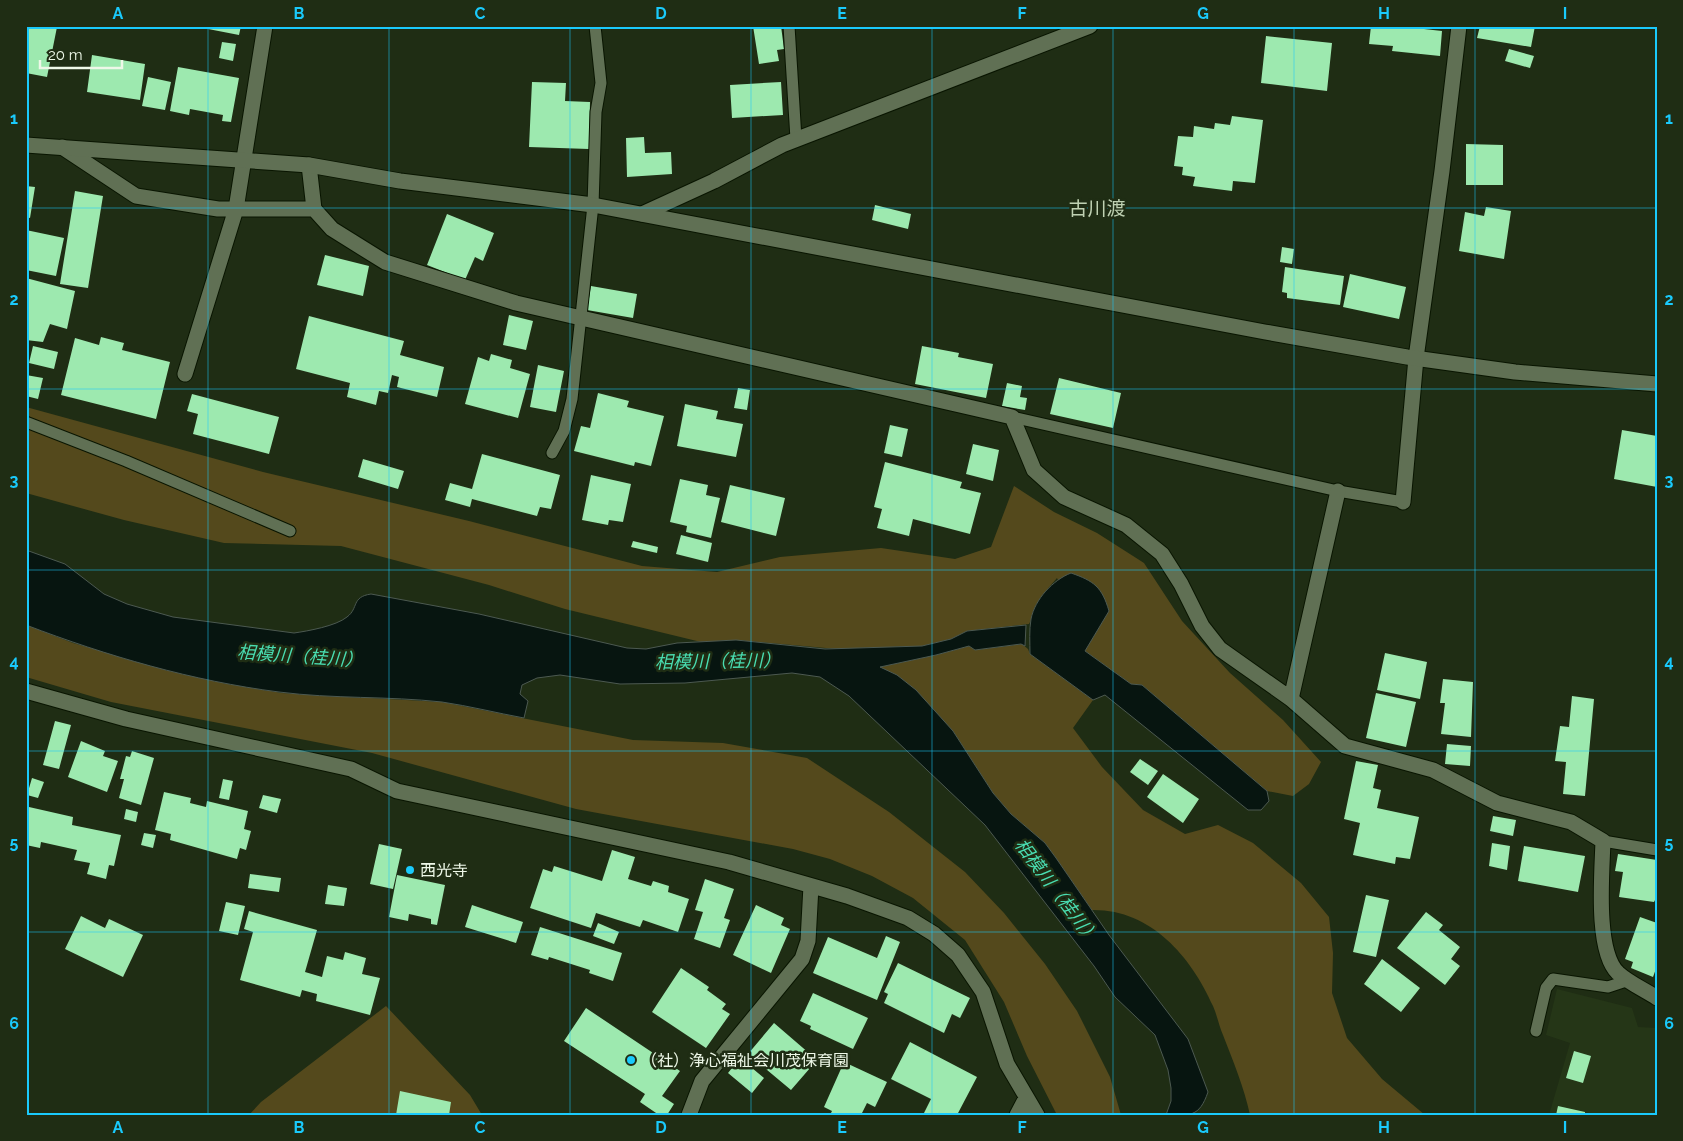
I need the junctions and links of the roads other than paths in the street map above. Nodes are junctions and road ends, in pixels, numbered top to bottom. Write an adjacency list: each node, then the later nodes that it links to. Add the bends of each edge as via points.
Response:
1 (265, 26): 9 (street)
2 (595, 26): 11 (lane, via 601,83 596,112)
3 (789, 26): 6 (lane)
4 (1090, 26): 6 (street)
5 (1459, 26): 16 (street)
6 (796, 139): 14 (street)
7 (26, 145): 8 (street)
8 (62, 147): 9 (street); 12 (street, via 136,196)
9 (245, 160): 10 (street); 12 (street)
10 (309, 165): 11 (street, via 400,181); 13 (street)
11 (593, 204): 14 (street); 15 (lane)
12 (236, 209): 13 (street); 17 (street)
13 (314, 209): 15 (street, via 332,229 385,262 516,303)
14 (642, 214): 16 (street)
15 (579, 318): 19 (street); 21 (lane, via 572,399 564,431)
16 (1416, 358): 18 (street, via 1515,372); 23 (street)
17 (185, 374)
18 (1657, 384)
19 (1012, 417): 22 (lane); 26 (street, via 1034,470 1064,497 1126,525 1162,554 1202,626 1220,649)
20 (26, 422): 24 (lane)
21 (552, 453)
22 (1338, 491): 23 (lane); 26 (street)
23 (1403, 502)
24 (290, 532)
25 (26, 691): 29 (street, via 126,719 351,769 397,791 729,862)
26 (1291, 699): 27 (street, via 1345,746 1433,770 1497,803 1571,822)
27 (1603, 841): 28 (lane); 30 (street, via 1605,952 1618,972)
28 (1657, 850)
29 (811, 886): 33 (street, via 908,918 934,934 958,956 982,992 1007,1064); 34 (street, via 808,941 802,959 702,1081)
30 (1629, 980): 31 (street); 32 (lane, via 1608,987 1553,979 1546,988)
31 (1657, 998)
32 (1536, 1031)
33 (1026, 1098): 35 (street); 36 (street)
34 (689, 1115)
35 (1017, 1115)
36 (1037, 1115)

